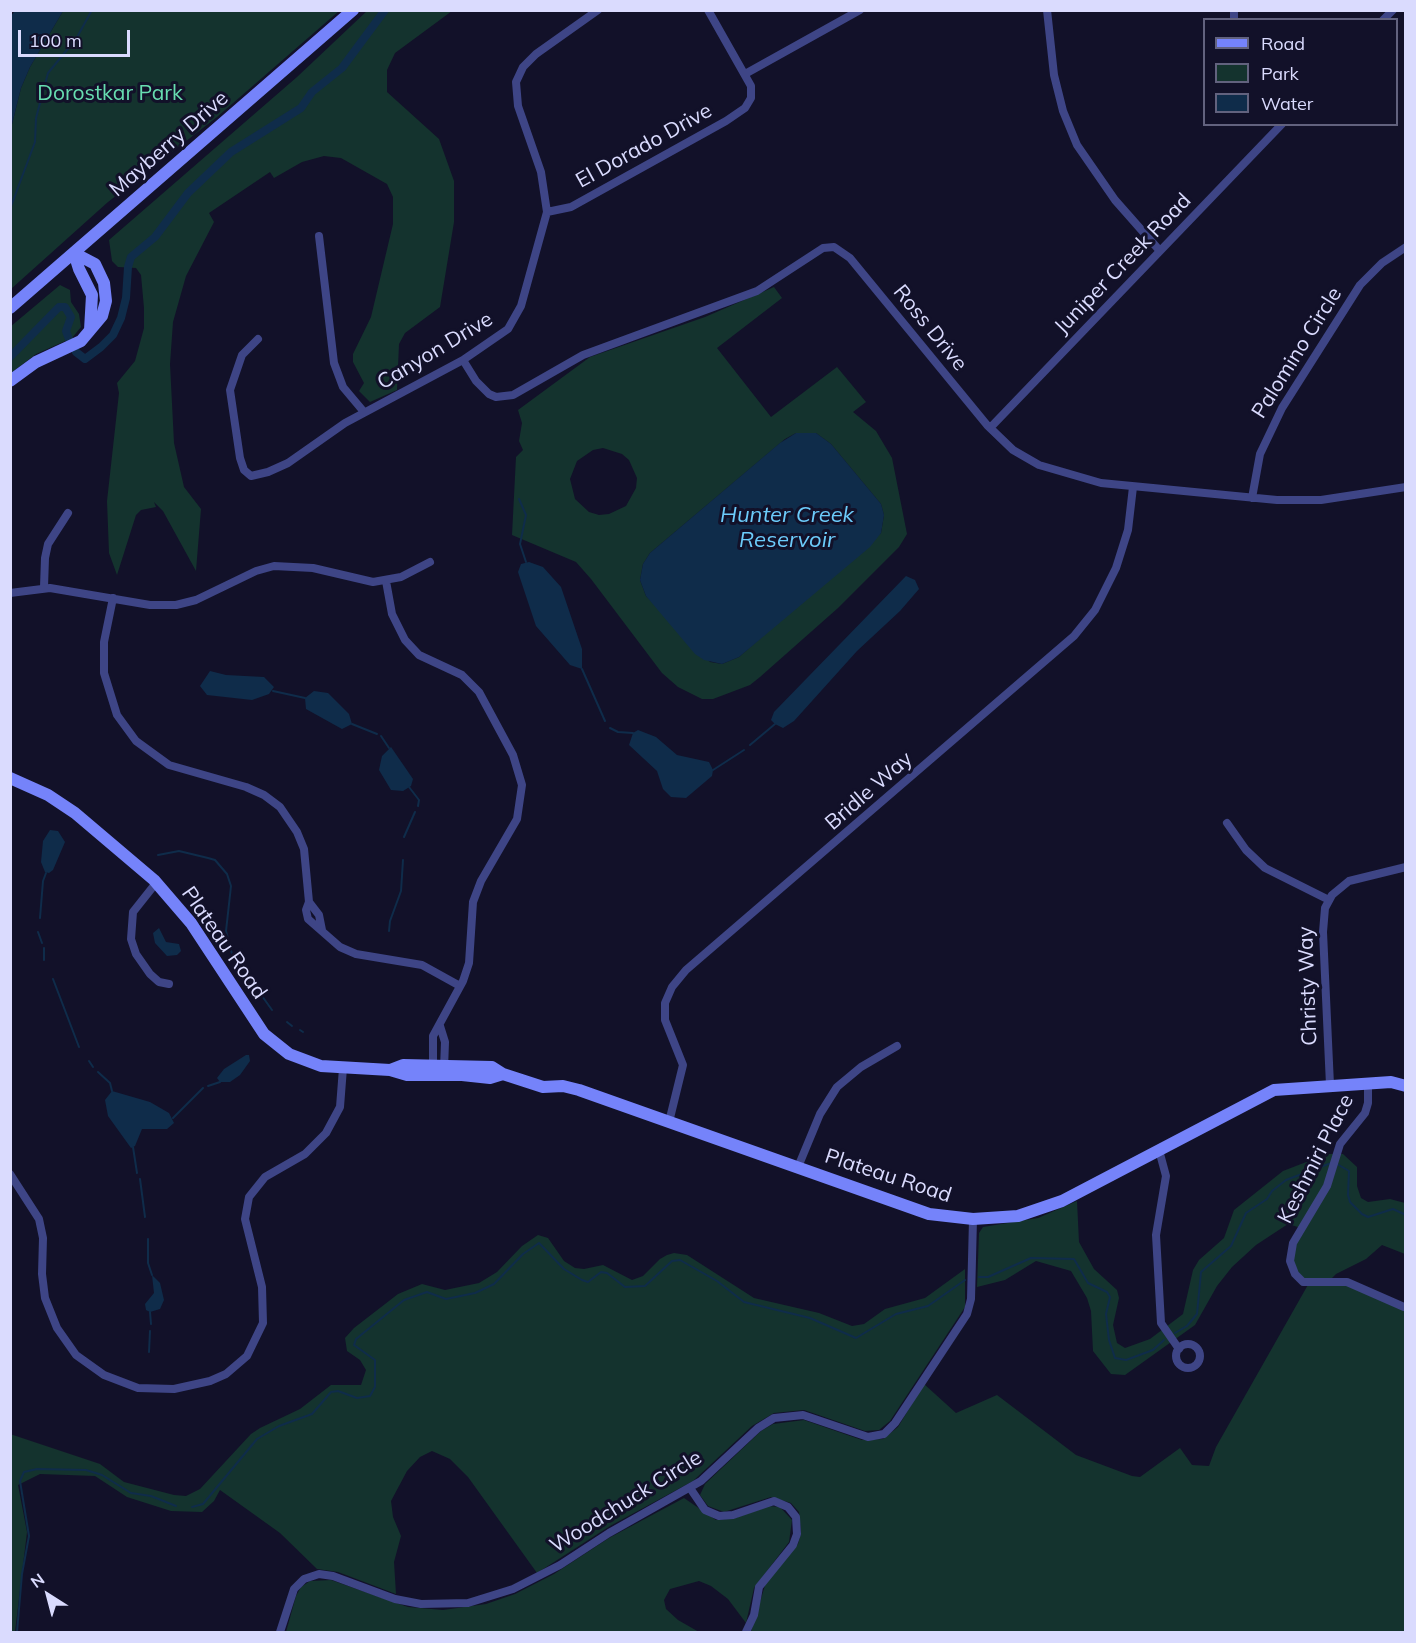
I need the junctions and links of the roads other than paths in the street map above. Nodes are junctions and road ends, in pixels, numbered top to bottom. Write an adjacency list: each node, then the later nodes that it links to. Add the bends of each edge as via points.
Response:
1 (353, 10): 12 (street, Mayberry Drive)
2 (598, 10): 8 (street, Canyon Drive, via 536,54 523,67 516,82 518,106 541,172)
3 (708, 10): 6 (street)
4 (861, 10): 6 (street)
5 (1047, 10): 11 (street, via 1055,80 1062,111 1077,145 1115,200)
6 (745, 74): 8 (street, El Dorado Drive, via 751,98 733,117 565,210)
7 (1280, 126): 11 (street, Juniper Creek Road)
8 (547, 212): 15 (street, Canyon Drive, via 513,323 495,341)
9 (319, 236): 17 (street, via 334,363 343,387)
10 (1406, 247): 21 (street, Palomino Circle, via 1360,285 1286,400 1263,445)
11 (1160, 251): 18 (street, Juniper Creek Road)
12 (74, 253): 13 (street, Mayberry Drive); 16 (street, via 95,264 104,283 105,309 76,344 36,362)
13 (10, 308)
14 (258, 339): 17 (street, Canyon Drive, via 242,355 230,390 240,458 248,474 254,476 281,466)
15 (463, 360): 17 (street, Canyon Drive); 18 (street, Ross Drive, via 489,394 513,395 583,355 757,291 823,248 834,247 850,258)
16 (10, 381)
17 (364, 412)
18 (990, 428): 19 (street, Ross Drive, via 1013,450 1039,465 1082,479)
19 (1133, 487): 21 (street, Ross Drive); 43 (street, Bridle Way, via 1128,530 1116,568 1095,610 1074,636 672,987 665,1003 665,1020 683,1065)
20 (1406, 487): 21 (street, Ross Drive, via 1321,500)
21 (1252, 498)
22 (68, 513): 25 (street, via 48,544)
23 (430, 562): 24 (street, via 417,571)
24 (386, 581): 27 (street, via 365,581 283,565 256,571 204,597 176,605); 34 (street, via 392,614 405,640 419,655 462,675 475,686 490,709 520,775 519,813 473,902 471,953)
25 (44, 587): 26 (street); 27 (street)
26 (10, 593)
27 (113, 598): 34 (street, via 103,664 109,696 123,724 145,749 169,765 246,787 280,807 302,841 309,902 320,915 322,930 347,951 422,965)
28 (10, 778): 31 (street, Plateau Road, via 48,795 75,813)
29 (1227, 823): 32 (street, via 1265,868)
30 (1406, 867): 32 (street, Christy Way, via 1349,881)
31 (156, 883): 33 (street, via 136,906 130,932 133,947 150,974); 36 (street, Plateau Road, via 191,923 270,1041 306,1062)
32 (1329, 900): 41 (street, Christy Way, via 1323,922)
33 (169, 984)
34 (460, 986): 37 (street, via 433,1036)
35 (897, 1046): 45 (street, via 837,1087 820,1114)
36 (343, 1068): 37 (street, Plateau Road); 46 (street, via 340,1107 326,1133 305,1154 266,1177 249,1197 245,1219 262,1287 263,1323 247,1356 233,1370 210,1381 174,1389 138,1388 104,1376 76,1355 57,1328 45,1298 39,1218)
37 (439, 1068): 43 (street, Plateau Road, via 490,1078 504,1074 543,1087 563,1086)
38 (1406, 1074): 39 (street, Plateau Road)
39 (1391, 1082): 40 (street, Plateau Road); 42 (street, Plateau Road)
40 (1368, 1084): 41 (street, Plateau Road); 48 (street, Keshmiri Place, via 1365,1113 1340,1144 1327,1186 1293,1243 1290,1261 1303,1282 1341,1281)
41 (1330, 1085): 44 (street, Plateau Road, via 1275,1090)
42 (1406, 1086)
43 (669, 1122): 45 (street, Plateau Road)
44 (1159, 1150): 47 (street, Plateau Road, via 1047,1207 1018,1216); 49 (street, via 1166,1185 1156,1235 1161,1323)
45 (798, 1167): 47 (street, Plateau Road, via 929,1214)
46 (10, 1174)
47 (973, 1219): 50 (street, Woodchuck Circle, via 971,1299 967,1314 888,1431 868,1437 811,1417 782,1416 758,1428)
48 (1404, 1306)
49 (1179, 1349)
50 (690, 1488): 51 (street, Woodchuck Circle, via 530,1581 479,1601 413,1603 326,1575 311,1576 294,1589); 52 (street, via 705,1509 719,1516 774,1501 788,1507 796,1517 796,1539 759,1587)
51 (280, 1632)
52 (746, 1632)

